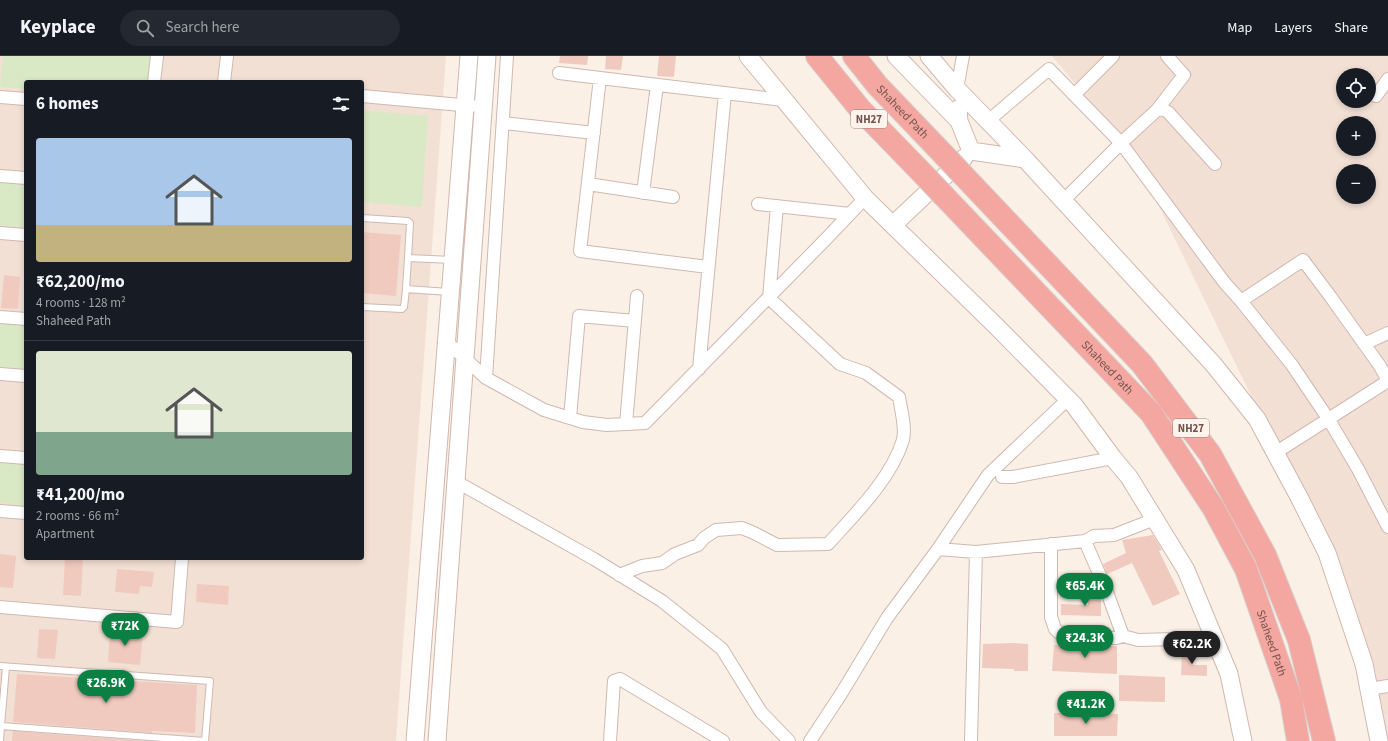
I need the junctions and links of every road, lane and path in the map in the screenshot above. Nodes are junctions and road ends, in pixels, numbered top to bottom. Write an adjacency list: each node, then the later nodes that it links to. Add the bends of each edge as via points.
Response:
1 (156, 56): 18 (street)
2 (227, 56): 19 (street)
3 (469, 56): 29 (street)
4 (487, 56): 30 (street)
5 (507, 56): 34 (street)
6 (748, 56): 28 (street)
7 (817, 56): 114 (highway, Shaheed Path / NH27, bridge, via 860,109 1151,413 1214,509 1246,569 1291,699)
8 (854, 56): 115 (highway, Shaheed Path / NH27, bridge, via 877,85 1142,364 1210,454 1265,555 1299,640)
9 (896, 56): 15 (street)
10 (963, 56): 21 (street)
11 (1113, 56): 23 (street)
12 (1167, 56): 31 (street, via 1184,75)
13 (930, 57): 15 (street); 21 (street)
14 (558, 73): 16 (street)
15 (913, 74): 32 (street)
16 (600, 78): 20 (street); 35 (street)
17 (1388, 79): 25 (street)
18 (154, 80)
19 (224, 80)
20 (657, 85): 22 (street); 43 (street)
21 (957, 89): 32 (street); 33 (street)
22 (724, 93): 28 (street); 56 (street)
23 (1074, 95): 33 (street, via 1049,69); 36 (street)
24 (364, 96): 29 (street)
25 (1376, 96)
26 (0, 97): 27 (street)
27 (24, 100)
28 (783, 100): 45 (street)
29 (465, 105): 30 (street); 55 (street)
30 (484, 107): 69 (street)
31 (1157, 110): 36 (street); 39 (street, via 1168,112)
32 (959, 121): 37 (street)
33 (988, 121): 38 (street)
34 (503, 124): 35 (street); 73 (street)
35 (594, 133): 42 (street)
36 (1121, 143): 46 (street); 61 (street, via 1224,282)
37 (971, 151): 38 (street); 51 (street)
38 (1025, 159): 46 (street)
39 (1215, 164)
40 (0, 176): 41 (street)
41 (24, 178)
42 (588, 184): 43 (street); 56 (street, via 580,251)
43 (643, 193): 44 (street)
44 (672, 197)
45 (865, 198): 49 (street); 51 (street)
46 (1063, 201): 81 (street, via 1214,365 1256,419)
47 (758, 204): 48 (street)
48 (777, 206): 49 (street); 60 (street)
49 (850, 214): 60 (street)
50 (364, 218): 54 (lane, via 408,221)
51 (893, 225): 75 (street)
52 (0, 233): 53 (street)
53 (24, 235)
54 (408, 258): 55 (lane); 57 (lane)
55 (452, 260): 58 (street)
56 (708, 267): 70 (street)
57 (406, 289): 58 (lane); 62 (lane, via 402,309)
58 (450, 292): 67 (street)
59 (637, 296): 65 (street)
60 (769, 298): 70 (street); 96 (street, via 840,364 866,373 900,397 903,439 891,465 868,500 828,544 777,545 742,528 716,530 698,545 675,554 662,563 642,566)
61 (1241, 301): 68 (street, via 1303,260); 77 (street, via 1292,365)
62 (364, 307)
63 (0, 317): 64 (street)
64 (24, 319)
65 (635, 321): 76 (street, via 579,316); 78 (street)
66 (1388, 333): 68 (street)
67 (446, 341): 69 (street); 79 (street)
68 (1364, 344): 74 (street)
69 (466, 360): 73 (street); 80 (street)
70 (699, 370): 78 (street, via 645,424)
71 (0, 374): 72 (street)
72 (24, 376)
73 (486, 378): 76 (street, via 544,410)
74 (1388, 381): 77 (street)
75 (1068, 399): 84 (street); 93 (street, via 988,475)
76 (570, 418): 78 (street, via 607,425)
77 (1329, 420): 81 (street); 90 (street)
78 (626, 424)
79 (438, 443): 80 (street); 106 (street)
80 (460, 445): 86 (street)
81 (1275, 453): 102 (street, via 1327,553 1364,664)
82 (0, 456): 83 (street)
83 (24, 458)
84 (1113, 458): 85 (street); 89 (street, via 1130,477)
85 (1002, 477)
86 (457, 482): 96 (street); 107 (street)
87 (0, 511): 88 (street)
88 (24, 513)
89 (1155, 519): 91 (street, via 1114,535 1094,536); 99 (street, via 1186,570)
90 (1388, 527)
91 (1085, 541): 92 (street); 98 (street, via 1108,592)
92 (1051, 544): 94 (street); 98 (street, via 1051,617 1055,629 1073,635 1116,638)
93 (938, 549): 94 (street); 111 (street, via 888,618)
94 (976, 552): 112 (street)
95 (182, 560): 97 (street, via 177,622)
96 (619, 574): 110 (street, via 662,601 722,650 761,712)
97 (0, 607)
98 (1123, 636): 99 (street, via 1138,640)
99 (1214, 638): 113 (street, via 1229,674)
100 (3, 666): 103 (lane); 105 (lane, via 210,681)
101 (1388, 686): 102 (street)
102 (1369, 689): 116 (street)
103 (1, 726): 104 (lane); 105 (lane)
104 (0, 741)
105 (205, 741)
106 (415, 741)
107 (437, 741)
108 (610, 741): 109 (street, via 614,681 620,678)
109 (723, 741)
110 (789, 741)
111 (810, 741)
112 (971, 741)
113 (1243, 741)
114 (1298, 741)
115 (1324, 741)
116 (1379, 741)

